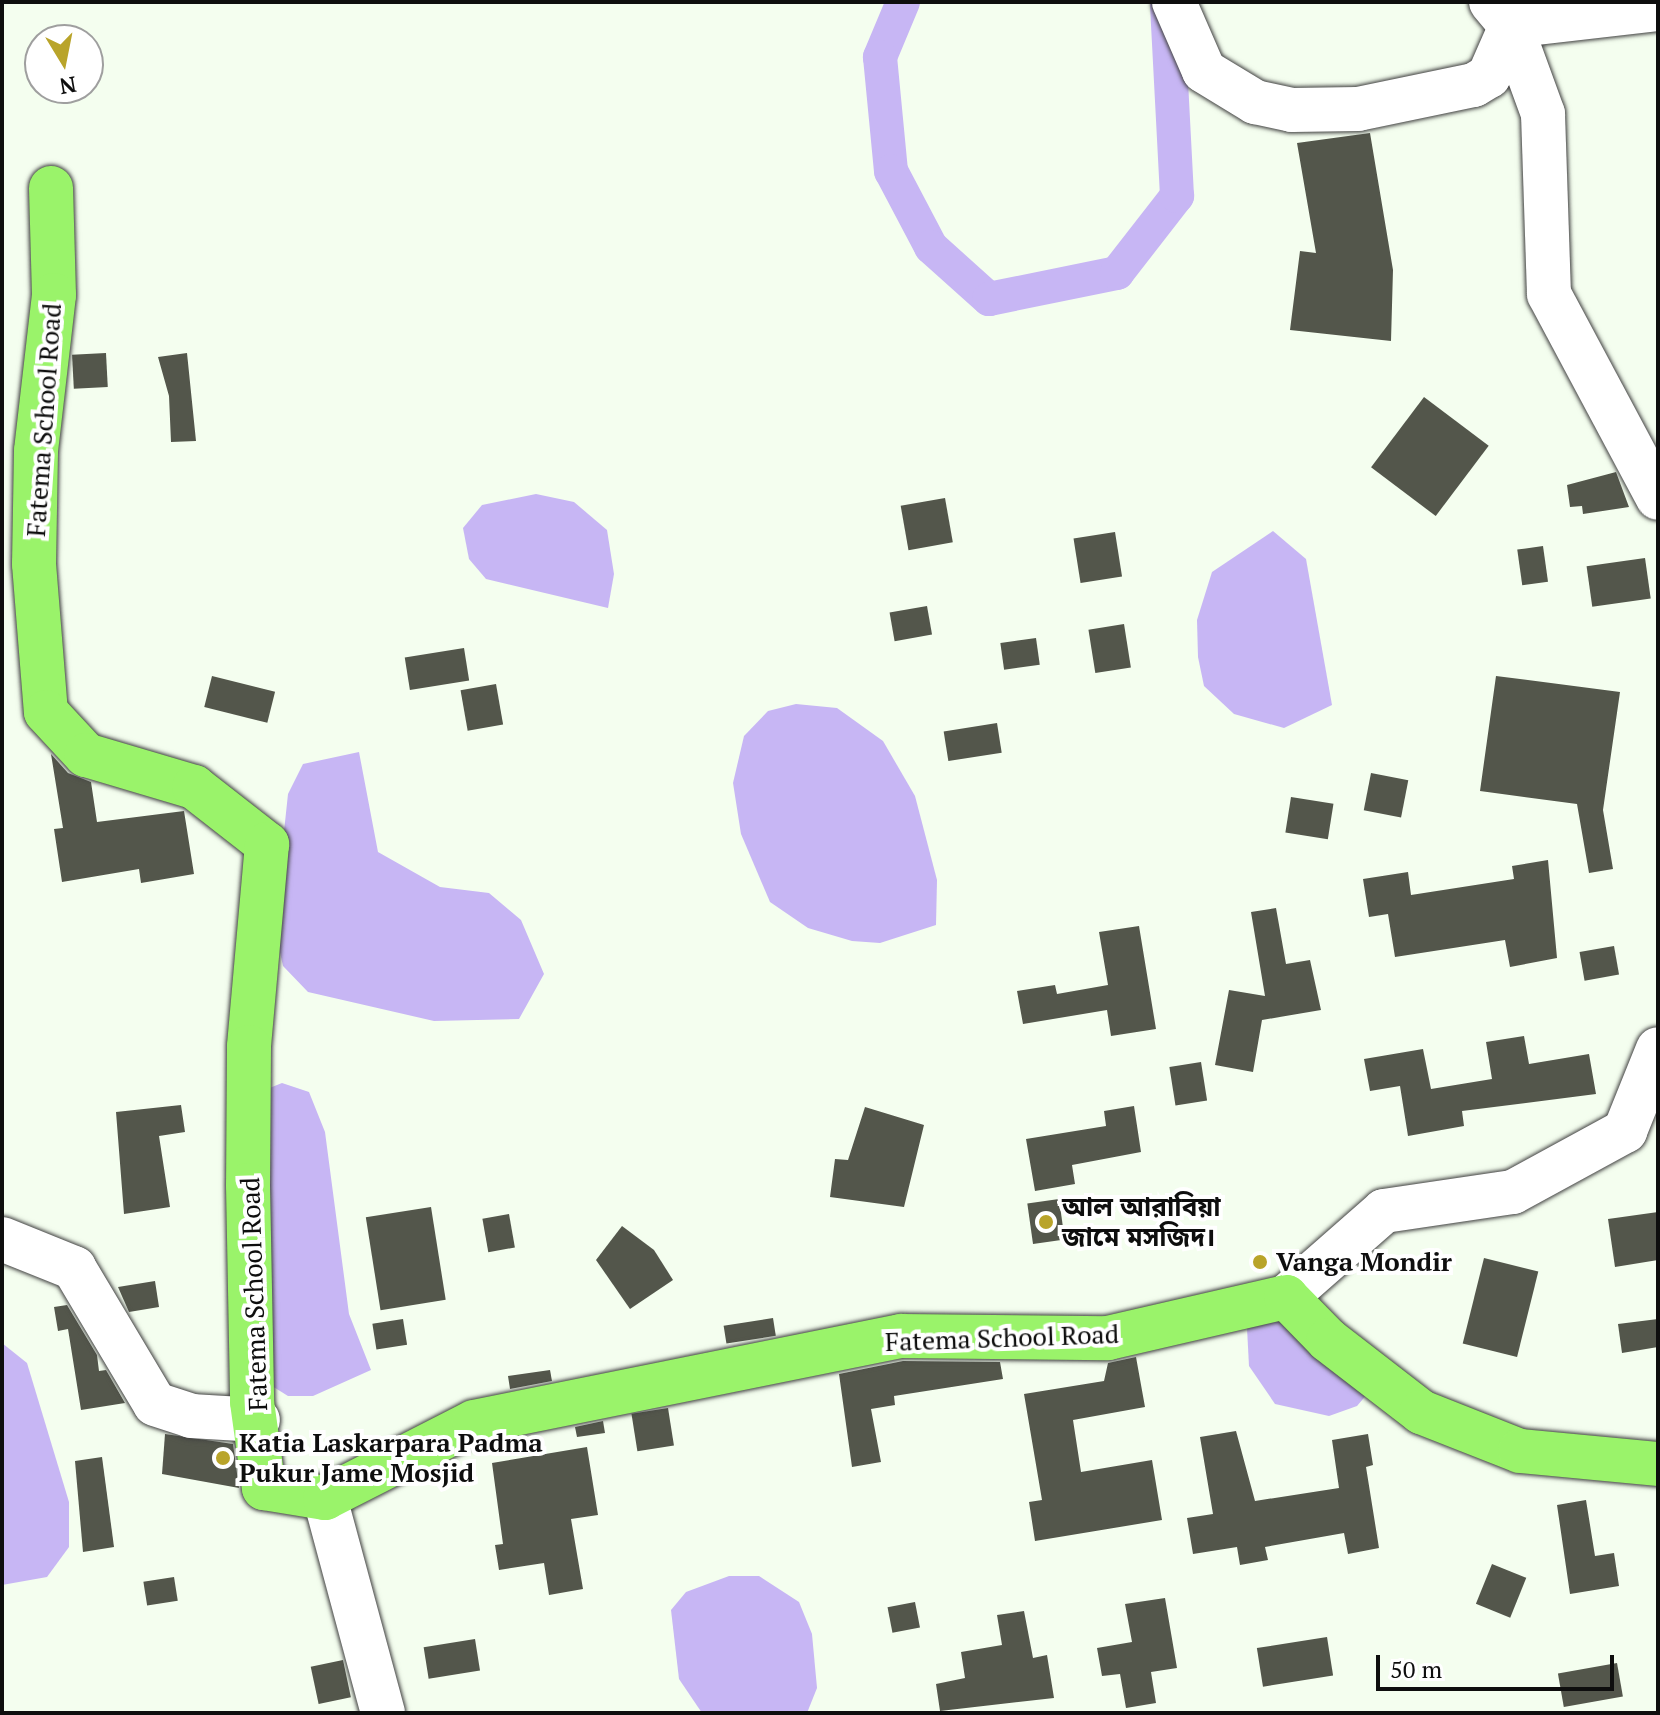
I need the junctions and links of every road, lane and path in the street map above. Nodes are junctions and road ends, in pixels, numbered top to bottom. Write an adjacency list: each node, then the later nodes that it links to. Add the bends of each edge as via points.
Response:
1 (1174, 2): 3 (street, via 1204,71 1255,102 1292,110 1358,109 1474,85 1489,76)
2 (1658, 9): 3 (street)
3 (1501, 14): 5 (street, via 1543,114 1549,294)
4 (51, 188): 9 (main road, Fatema School Road, via 54,295 36,451 34,564 46,712 86,755 194,787 267,844 249,1047 252,1387)
5 (1658, 498)
6 (1658, 1049): 8 (street, via 1625,1131 1513,1192 1384,1211)
7 (2, 1239): 9 (street, via 74,1268 155,1404 191,1416)
8 (1286, 1297): 10 (main road, via 1328,1340 1421,1412 1520,1451); 11 (main road, Fatema School Road, via 1108,1338 901,1336 474,1422)
9 (258, 1420): 11 (main road, Fatema School Road, via 264,1488)
10 (1658, 1464)
11 (325, 1498): 12 (street)
12 (383, 1713)

